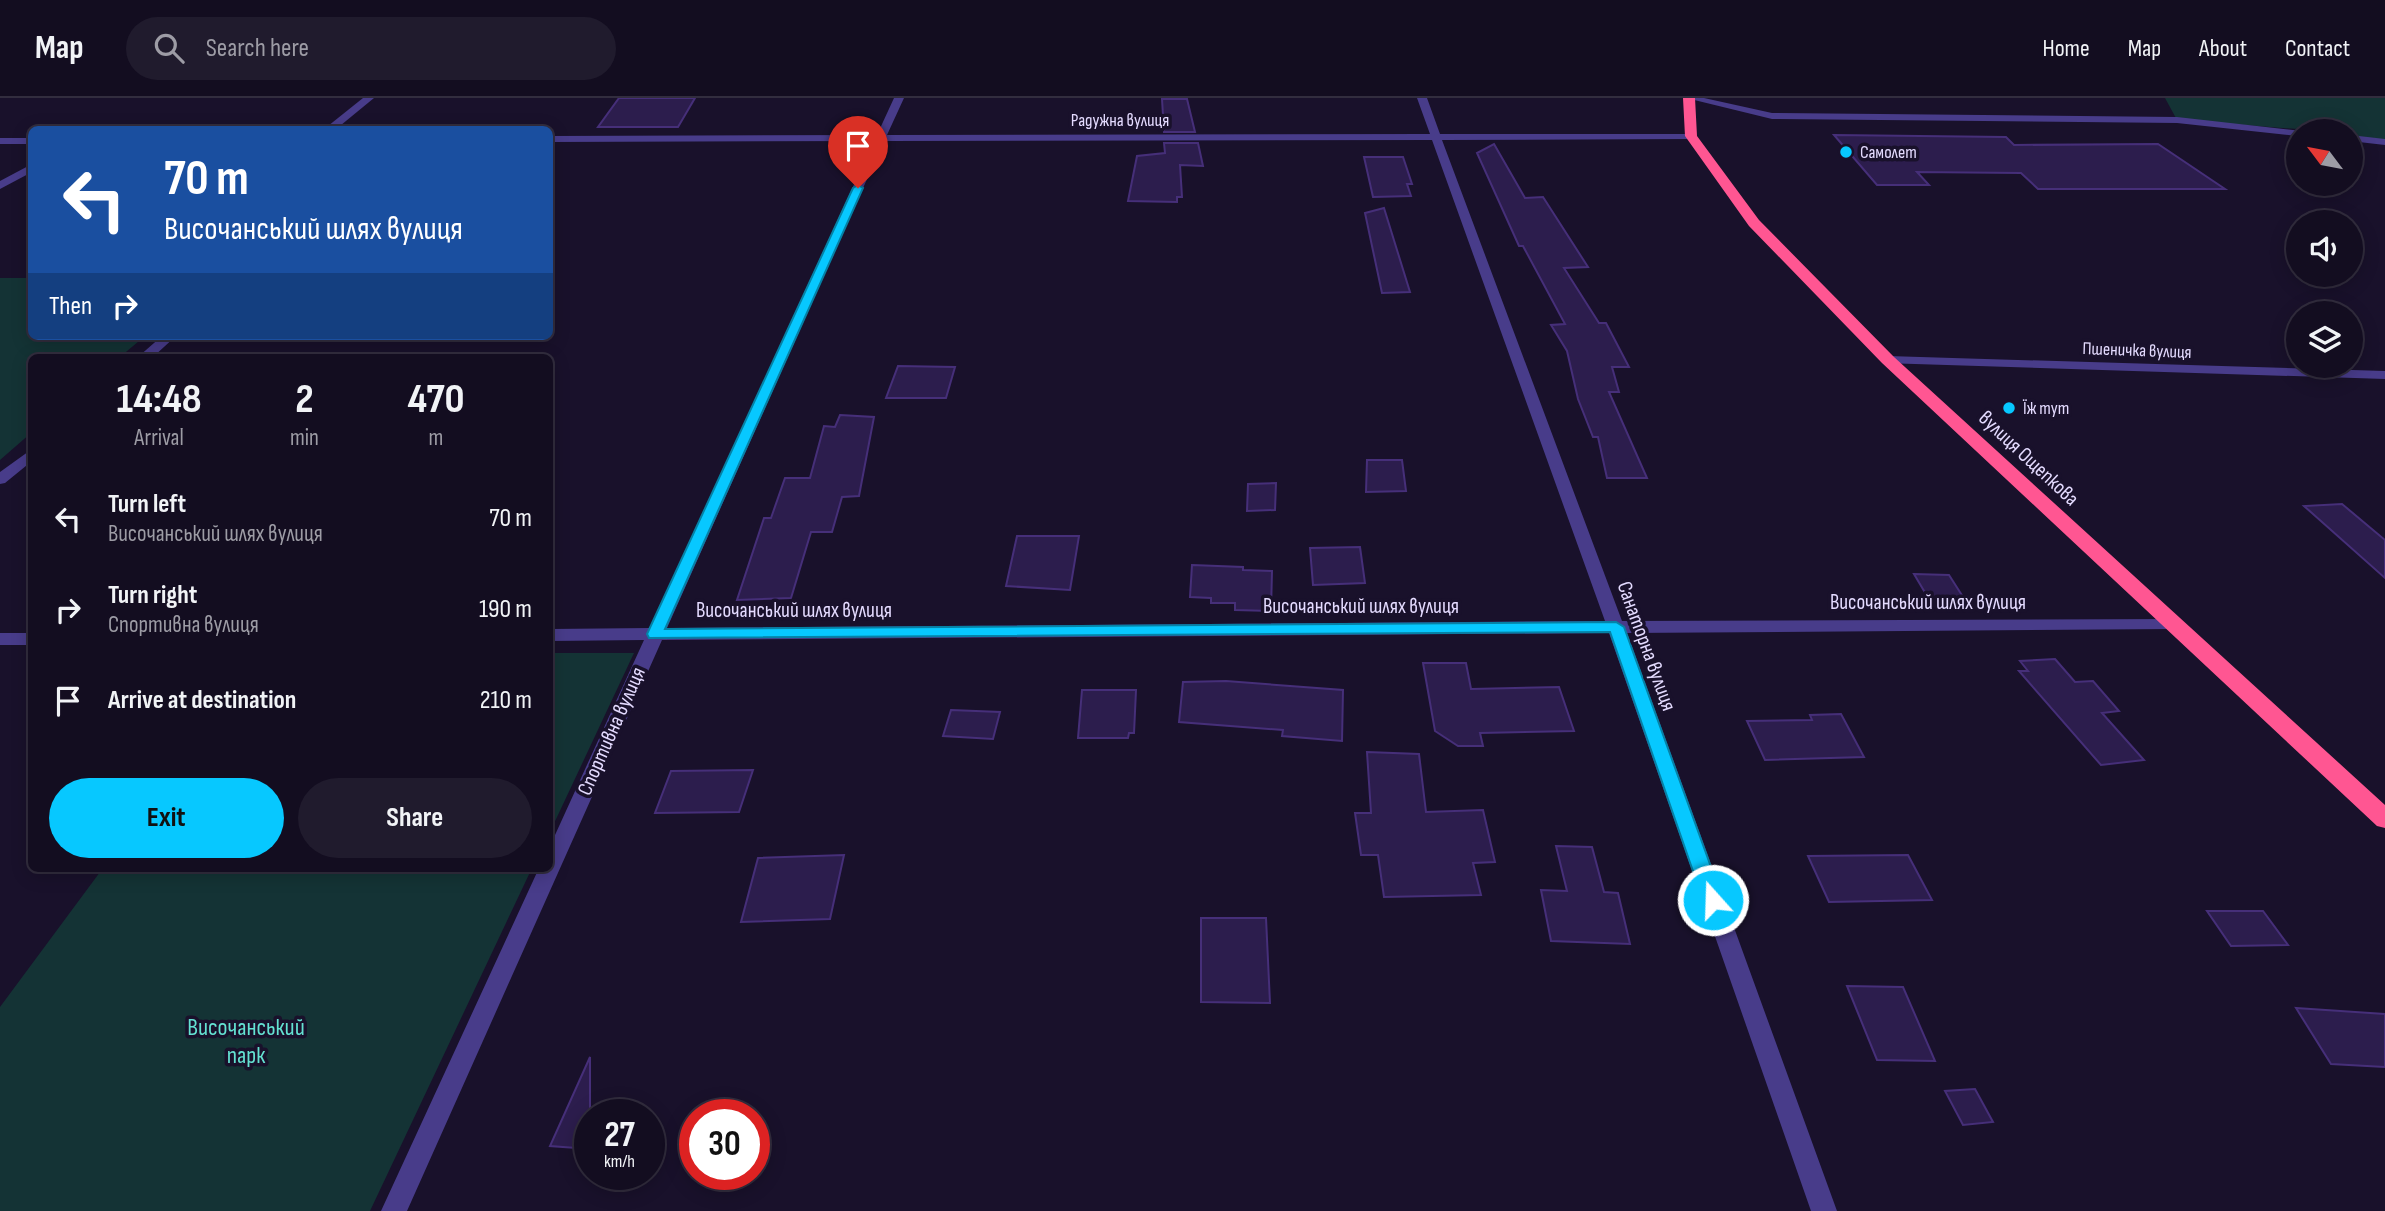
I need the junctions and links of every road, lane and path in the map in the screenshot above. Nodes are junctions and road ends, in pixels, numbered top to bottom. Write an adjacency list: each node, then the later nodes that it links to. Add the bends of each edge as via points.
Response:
1 (369, 98): 5 (street)
2 (899, 98): 9 (street, Спортивна вулиця)
3 (1422, 98): 7 (street, Санаторна вулиця)
4 (1690, 98): 6 (street, via 1772,116 2177,120); 8 (highway)
5 (333, 126)
6 (2286, 132)
7 (1435, 136): 8 (street, Радужна вулиця); 9 (street, Радужна вулиця); 24 (street, Санаторна вулиця)
8 (1690, 136): 19 (highway, вулиця Ощепкова, via 1754,223)
9 (881, 138): 10 (street, Радужна вулиця); 25 (street, Спортивна вулиця)
10 (553, 139)
11 (2363, 139): 14 (street)
12 (0, 141): 13 (street)
13 (28, 141)
14 (2385, 142)
15 (28, 170): 16 (street)
16 (0, 187)
17 (165, 340): 18 (street)
18 (149, 354)
19 (1888, 360): 20 (street, Пшеничка вулиця); 23 (highway, вулиця Ощепкова)
20 (2385, 375)
21 (28, 456): 22 (street)
22 (0, 480)
23 (2174, 623): 24 (street, Височанський шлях вулиця); 29 (highway, вулиця Ощепкова)
24 (1616, 627): 25 (street, Височанський шлях вулиця); 33 (street, Санаторна вулиця)
25 (655, 634): 26 (street, Височанський шлях вулиця); 30 (street, Спортивна вулиця)
26 (553, 635)
27 (0, 639): 28 (street)
28 (28, 639)
29 (2385, 819)
30 (553, 859)
31 (547, 872): 32 (street, Спортивна вулиця)
32 (394, 1211)
33 (1824, 1211)

